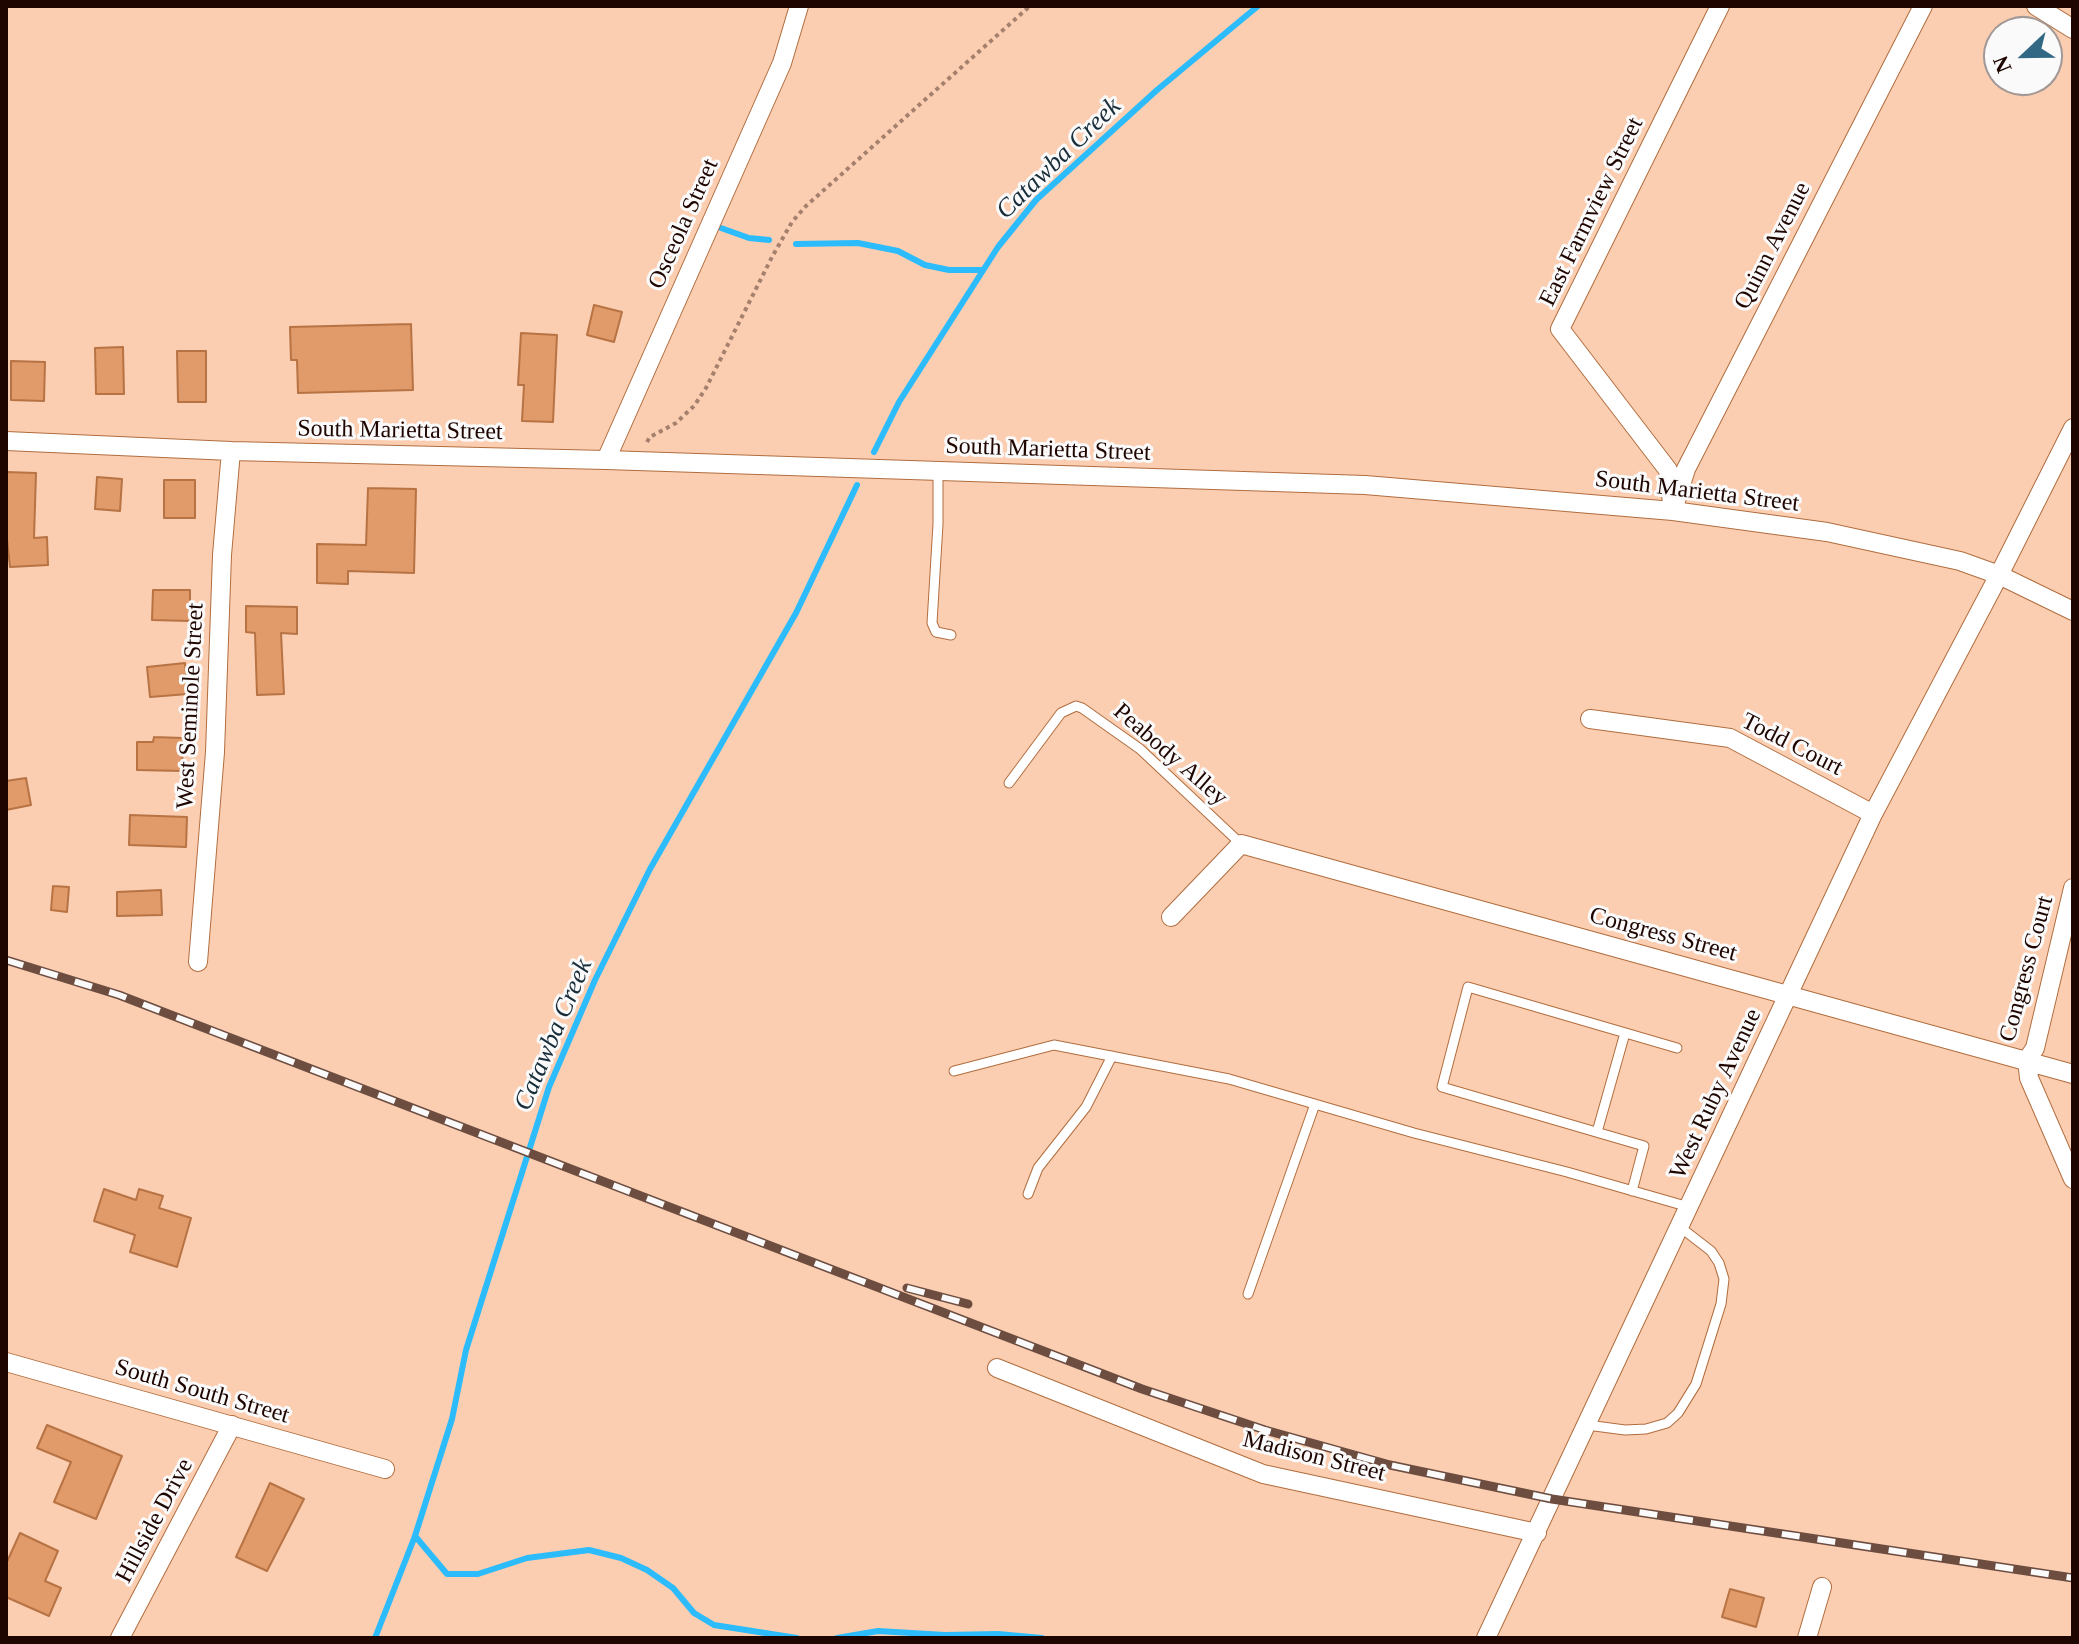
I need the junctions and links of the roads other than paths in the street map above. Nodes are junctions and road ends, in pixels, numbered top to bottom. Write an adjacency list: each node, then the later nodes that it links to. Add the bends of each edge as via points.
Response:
1 (799, 6): 9 (street, Osceola Street, via 782,63)
2 (1720, 6): 11 (street, East Farmview Street, via 1560,329 1668,470)
3 (1923, 6): 11 (street, Quinn Avenue, via 1686,469)
4 (2036, 6): 5 (street)
5 (2073, 29)
6 (2073, 428): 12 (street, West Ruby Avenue)
7 (6, 441): 8 (street, South Marietta Street)
8 (231, 451): 9 (street, South Marietta Street); 21 (street, West Seminole Street)
9 (606, 460): 10 (street, South Marietta Street)
10 (938, 471): 11 (street, South Marietta Street, via 1365,485); 14 (lane, via 932,623 936,632)
11 (1673, 511): 12 (street, South Marietta Street, via 1827,532 1960,561)
12 (1999, 575): 13 (street, South Marietta Street); 17 (street, West Ruby Avenue)
13 (2073, 611)
14 (951, 635)
15 (1590, 719): 17 (street, Todd Court, via 1730,738)
16 (1009, 783): 18 (lane, Peabody Alley, via 1061,713 1076,706 1140,749)
17 (1873, 814): 22 (street, West Ruby Avenue)
18 (1241, 844): 20 (street); 22 (street, Congress Street)
19 (2073, 888): 26 (street, Congress Court, via 2035,1048)
20 (1171, 917)
21 (198, 962)
22 (1789, 994): 26 (street, Congress Street); 34 (street, West Ruby Avenue)
23 (1625, 1033): 24 (lane); 30 (lane); 30 (lane, via 1468,987 1442,1087)
24 (1677, 1048)
25 (1112, 1056): 27 (lane, via 1054,1045); 29 (lane, via 1229,1079); 33 (lane, via 1086,1107 1038,1168)
26 (2027, 1060): 28 (street, Congress Street); 31 (street, via 2029,1078)
27 (954, 1071)
28 (2073, 1074)
29 (1315, 1104): 32 (lane); 36 (lane)
30 (1597, 1132): 32 (lane, via 1644,1146)
31 (2073, 1179)
32 (1632, 1191): 34 (lane)
33 (1028, 1194)
34 (1689, 1207): 35 (street, West Ruby Avenue)
35 (1680, 1227): 40 (street, West Ruby Avenue); 40 (lane, via 1711,1251 1724,1279 1696,1384 1667,1423 1625,1430)
36 (1248, 1294)
37 (6, 1362): 39 (street, South South Street)
38 (997, 1368): 42 (street, Madison Street, via 1263,1474)
39 (232, 1425): 41 (street, South South Street); 44 (street, Hillside Drive)
40 (1587, 1425): 42 (street, West Ruby Avenue)
41 (385, 1469)
42 (1537, 1533): 45 (street, West Ruby Avenue)
43 (1822, 1587): 46 (street)
44 (120, 1638)
45 (1486, 1638)
46 (1807, 1638)

